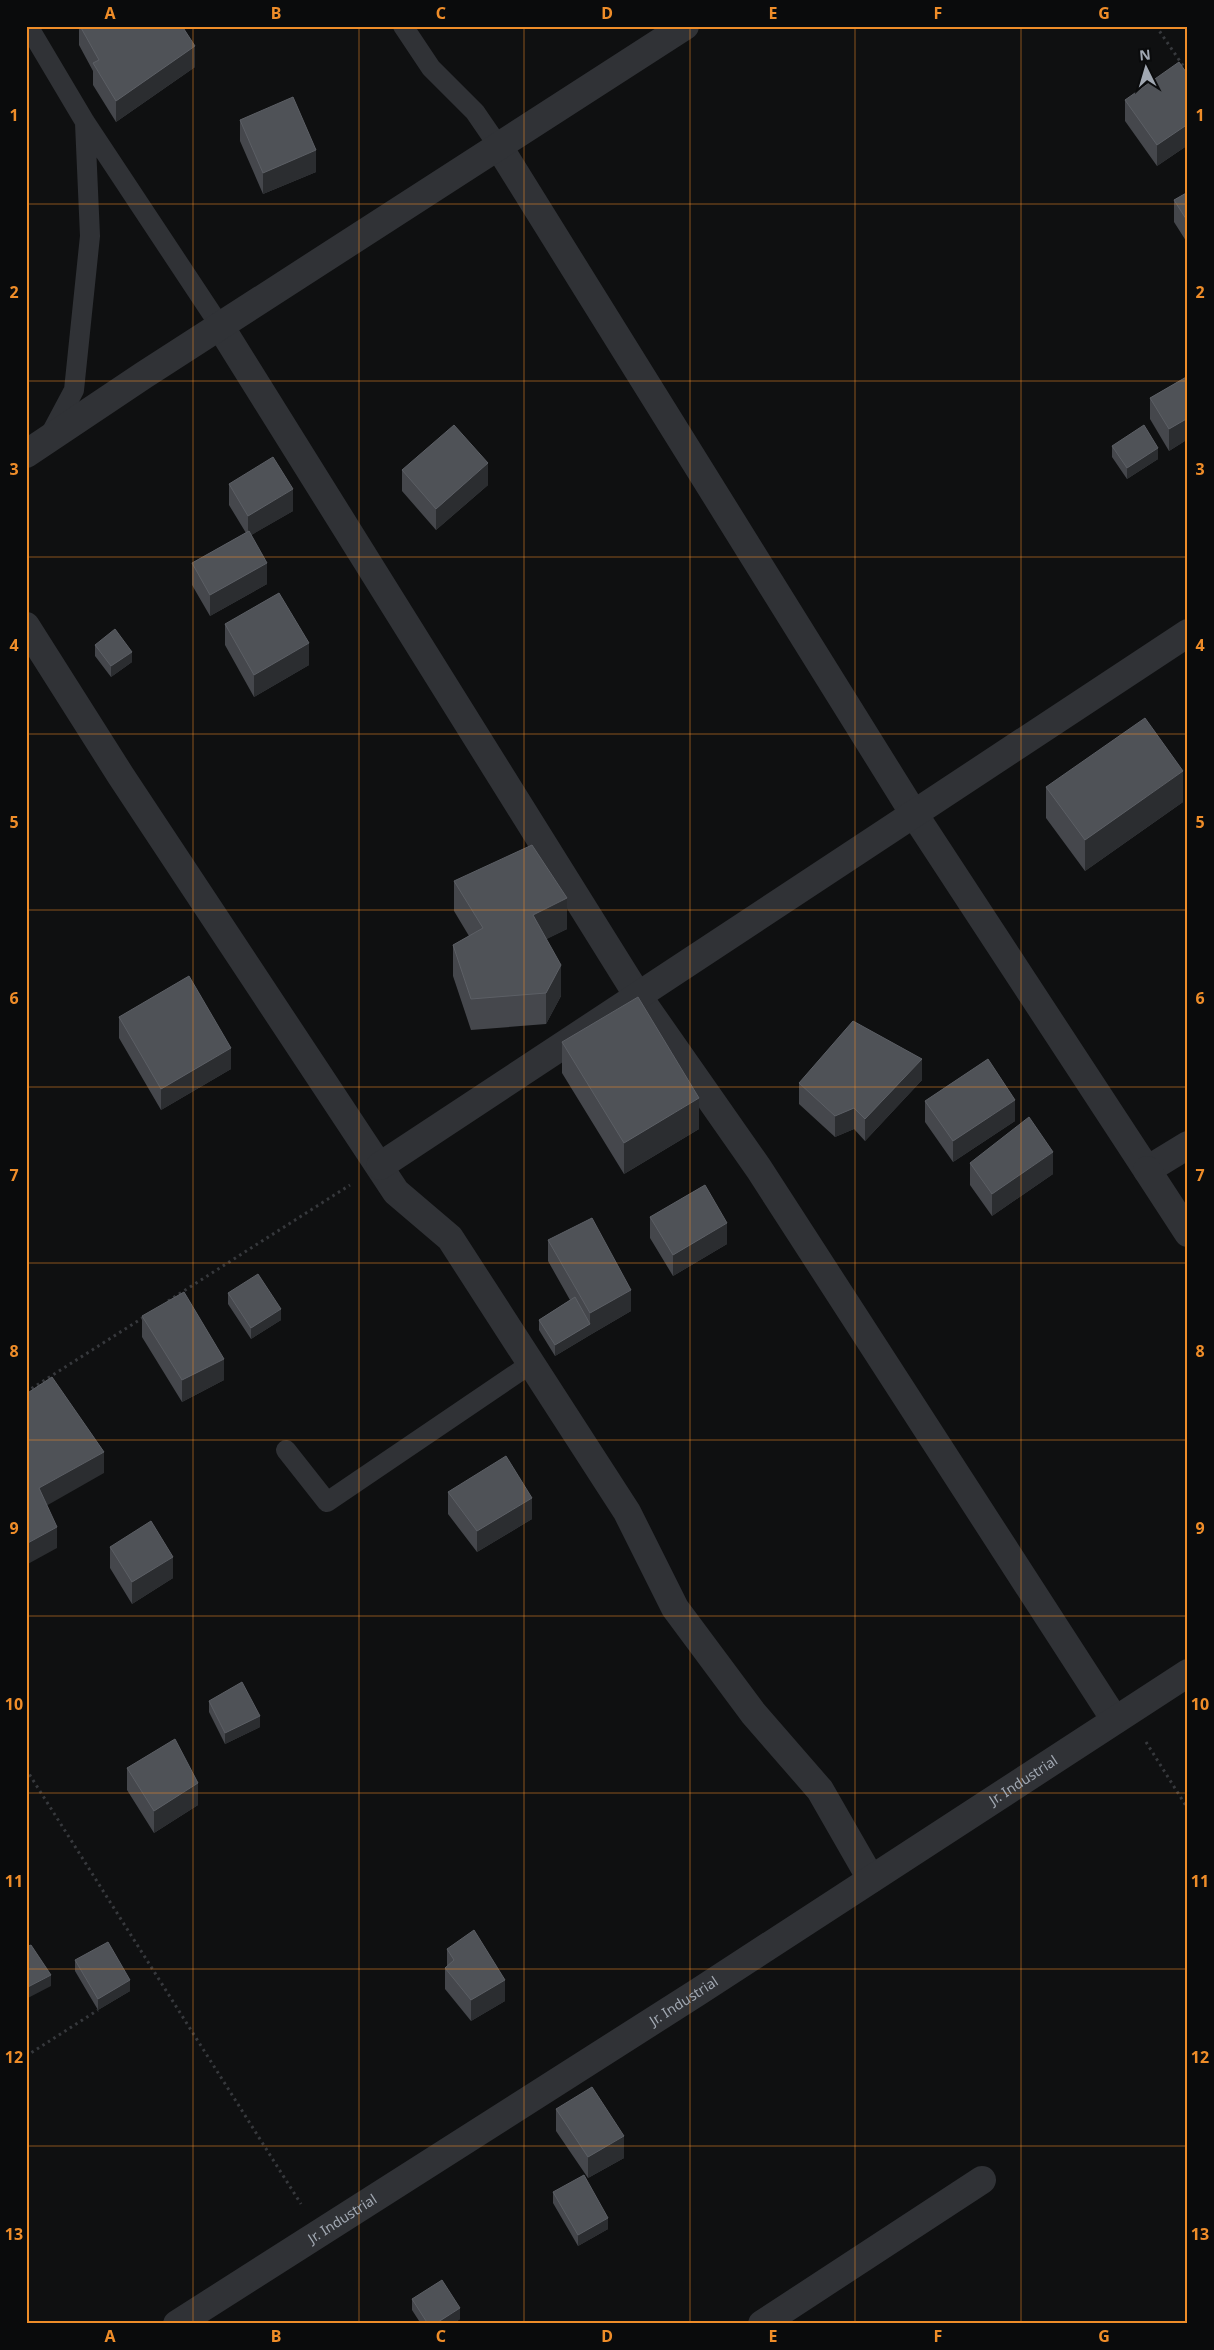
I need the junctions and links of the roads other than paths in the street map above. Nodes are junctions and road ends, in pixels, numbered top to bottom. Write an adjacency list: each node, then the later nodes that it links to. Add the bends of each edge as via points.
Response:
1 (28, 26): 4 (lane)
2 (403, 26): 5 (lane, via 430,68 475,112)
3 (685, 26): 5 (street)
4 (85, 122): 6 (lane); 7 (lane, via 90,236 74,390)
5 (499, 147): 6 (street); 10 (street)
6 (220, 326): 7 (street); 11 (street)
7 (32, 449)
8 (26, 626): 13 (street)
9 (1185, 640): 10 (street)
10 (914, 814): 11 (street); 14 (street)
11 (638, 996): 13 (street); 19 (street, via 759,1169)
12 (1188, 1145): 14 (street)
13 (380, 1166): 16 (street, via 396,1192 450,1238)
14 (1147, 1170): 15 (street)
15 (1188, 1233)
16 (532, 1363): 17 (lane, via 327,1502); 20 (street, via 627,1512 675,1608 753,1713 820,1790)
17 (286, 1450)
18 (1188, 1673): 19 (street, Jr. Industrial)
19 (1121, 1716): 20 (street, Jr. Industrial)
20 (871, 1879): 22 (street, Jr. Industrial)
21 (982, 2180): 23 (street)
22 (177, 2324)
23 (762, 2324)

